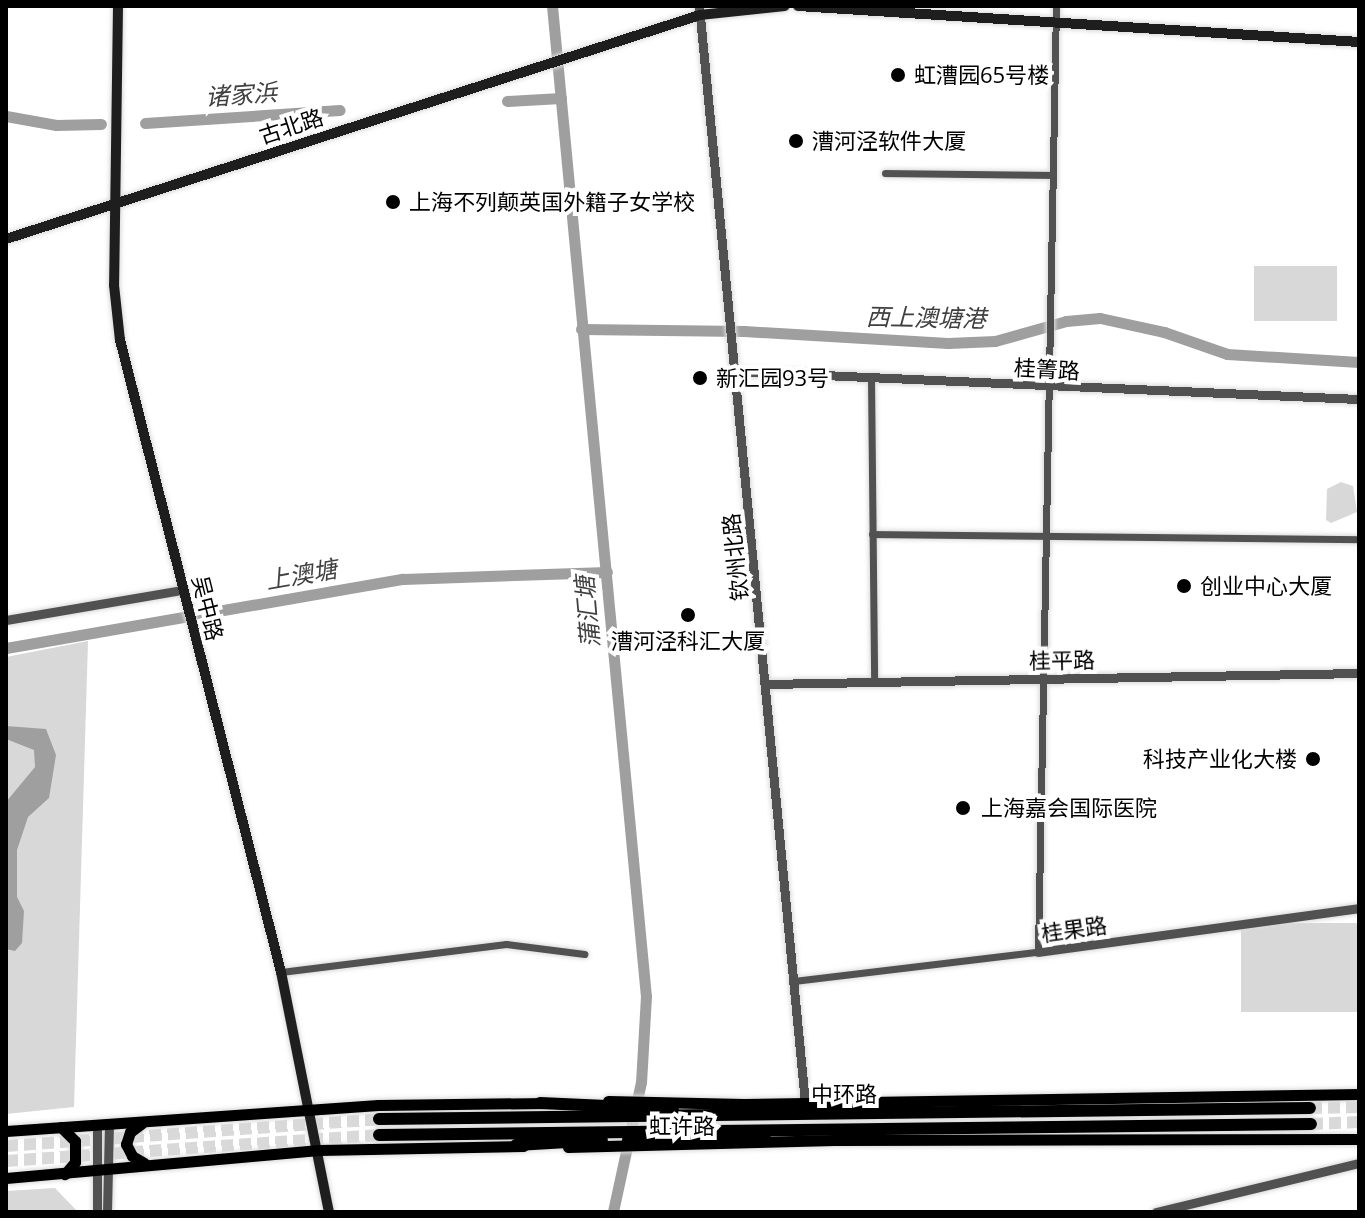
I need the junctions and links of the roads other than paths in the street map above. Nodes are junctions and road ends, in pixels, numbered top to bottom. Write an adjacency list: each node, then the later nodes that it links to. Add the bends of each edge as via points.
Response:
1 (118, 6): 10 (main road, 吴中路)
2 (785, 6): 5 (main road, 古北路)
3 (798, 6): 6 (main road)
4 (1056, 6): 6 (street)
5 (700, 10): 10 (main road, 古北路); 12 (street, 钦州北路)
6 (1055, 21): 7 (main road); 9 (street)
7 (1359, 42)
8 (885, 173): 9 (street)
9 (1053, 175): 14 (street)
10 (114, 204): 11 (main road, 古北路); 19 (main road, 吴中路, via 120,340)
11 (6, 239)
12 (734, 371): 13 (street, 桂箐路); 24 (street, 钦州北路)
13 (871, 378): 14 (street, 桂箐路); 16 (street)
14 (1049, 387): 15 (street, 桂箐路); 17 (street)
15 (1359, 399)
16 (872, 534): 17 (street); 23 (street)
17 (1046, 537): 18 (street); 22 (street)
18 (1359, 539)
19 (182, 590): 20 (street); 28 (main road, 吴中路)
20 (6, 620)
21 (1359, 673): 22 (street, 桂平路)
22 (1044, 678): 23 (street, 桂平路); 26 (street)
23 (874, 681): 24 (street, 桂平路)
24 (766, 684): 29 (street, 钦州北路)
25 (1359, 908): 26 (street, 桂果路)
26 (1038, 952): 29 (street, 桂果路)
27 (584, 954): 28 (street, via 506,944)
28 (281, 972): 36 (main road, 吴中路)
29 (793, 981): 32 (street, 钦州北路)
30 (1356, 1096): 32 (main road, 虹许路)
31 (540, 1103): 33 (highway); 36 (main road)
32 (805, 1103): 34 (main road, 虹许路)
33 (615, 1108): 34 (highway, 中环路); 37 (highway, 中环路)
34 (655, 1108): 35 (highway, 中环路, via 730,1115)
35 (1310, 1108)
36 (311, 1111): 38 (main road); 48 (main road, 吴中路)
37 (379, 1119)
38 (142, 1123): 39 (main road); 49 (main road, via 130,1132 126,1144 132,1156)
39 (103, 1124): 41 (main road); 51 (street)
40 (1311, 1124): 46 (highway, 中环路, via 771,1130)
41 (61, 1127): 42 (main road); 52 (main road, via 75,1141 75,1162)
42 (6, 1131)
43 (379, 1135): 45 (highway, 中环路)
44 (1356, 1138): 46 (main road, 虹许路)
45 (610, 1139): 46 (highway, 中环路); 47 (highway)
46 (649, 1139)
47 (516, 1145): 48 (main road)
48 (319, 1150): 49 (main road); 56 (main road, 吴中路)
49 (145, 1163): 51 (main road)
50 (1359, 1163): 57 (street)
51 (104, 1168): 52 (main road); 54 (street); 55 (street)
52 (64, 1175): 53 (main road)
53 (6, 1178)
54 (97, 1212)
55 (107, 1212)
56 (329, 1212)
57 (1156, 1212)

